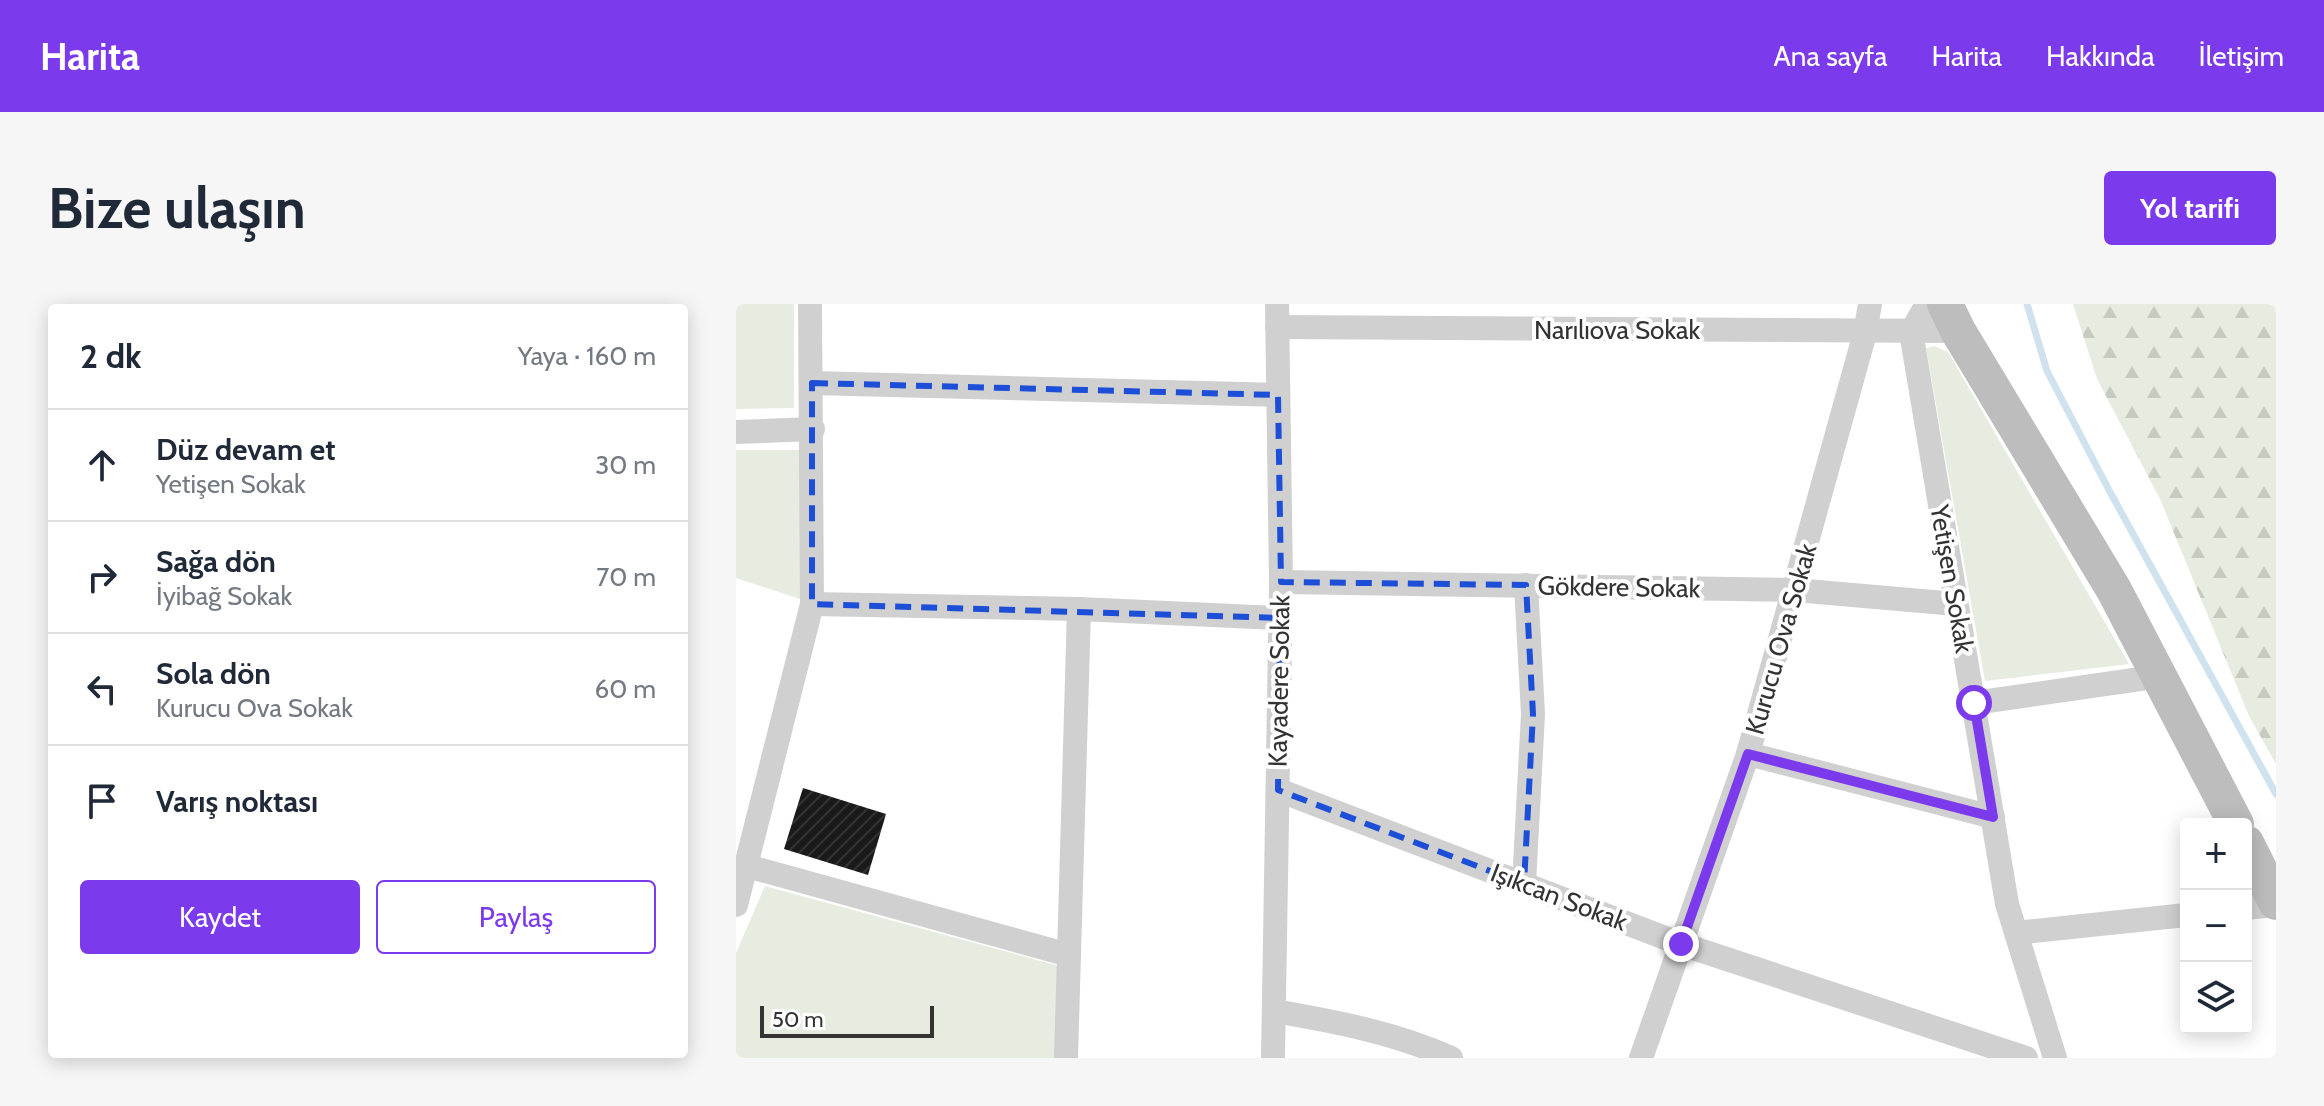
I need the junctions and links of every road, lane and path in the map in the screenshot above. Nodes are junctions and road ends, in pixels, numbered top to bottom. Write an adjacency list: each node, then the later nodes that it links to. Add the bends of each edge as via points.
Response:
1 (810, 304): 8 (street)
2 (1870, 304): 7 (street, Kurucu Ova Sokak)
3 (1927, 304): 6 (street)
4 (1277, 316): 7 (street, Narılıova Sokak); 9 (street, Kayadere Sokak)
5 (1952, 318): 6 (street, Narılıova Sokak); 19 (main road)
6 (1911, 332): 7 (street, Narılıova Sokak); 16 (street, Yetişen Sokak)
7 (1865, 333): 14 (street, Kurucu Ova Sokak)
8 (812, 383): 9 (street); 10 (street)
9 (1278, 395): 12 (street, Kayadere Sokak)
10 (813, 429): 11 (street); 15 (street)
11 (736, 432)
12 (1281, 582): 13 (street, Gökdere Sokak); 18 (street, Kayadere Sokak)
13 (1526, 585): 14 (street, Gökdere Sokak); 27 (street, via 1533,714)
14 (1795, 590): 16 (street, Gökdere Sokak); 21 (street, Kurucu Ova Sokak)
15 (812, 604): 17 (street); 25 (street)
16 (1956, 604): 20 (street, Yetişen Sokak)
17 (1079, 609): 18 (street); 34 (street)
18 (1280, 618): 22 (street, Kayadere Sokak)
19 (2161, 676): 20 (street); 24 (main road)
20 (1974, 703): 23 (street, Yetişen Sokak)
21 (1748, 754): 23 (street); 33 (street, Kurucu Ova Sokak)
22 (1278, 790): 27 (street, Işıkcan Sokak); 35 (street, Kayadere Sokak)
23 (1993, 817): 32 (street, Yetişen Sokak)
24 (2233, 818)
25 (743, 849): 29 (street); 34 (street)
26 (2252, 855): 28 (main road)
27 (1524, 884): 33 (street, Işıkcan Sokak)
28 (2276, 903): 30 (street)
29 (736, 905)
30 (2252, 907)
31 (2180, 916): 32 (street)
32 (2016, 933): 41 (street, Yetişen Sokak)
33 (1681, 944): 39 (street, Kurucu Ova Sokak); 40 (street, Işıkcan Sokak)
34 (1069, 955): 36 (street)
35 (1274, 1011): 37 (street, Kayadere Sokak); 38 (street, via 1317,1018)
36 (1066, 1058)
37 (1273, 1058)
38 (1451, 1058)
39 (1641, 1058)
40 (2026, 1058)
41 (2055, 1058)

